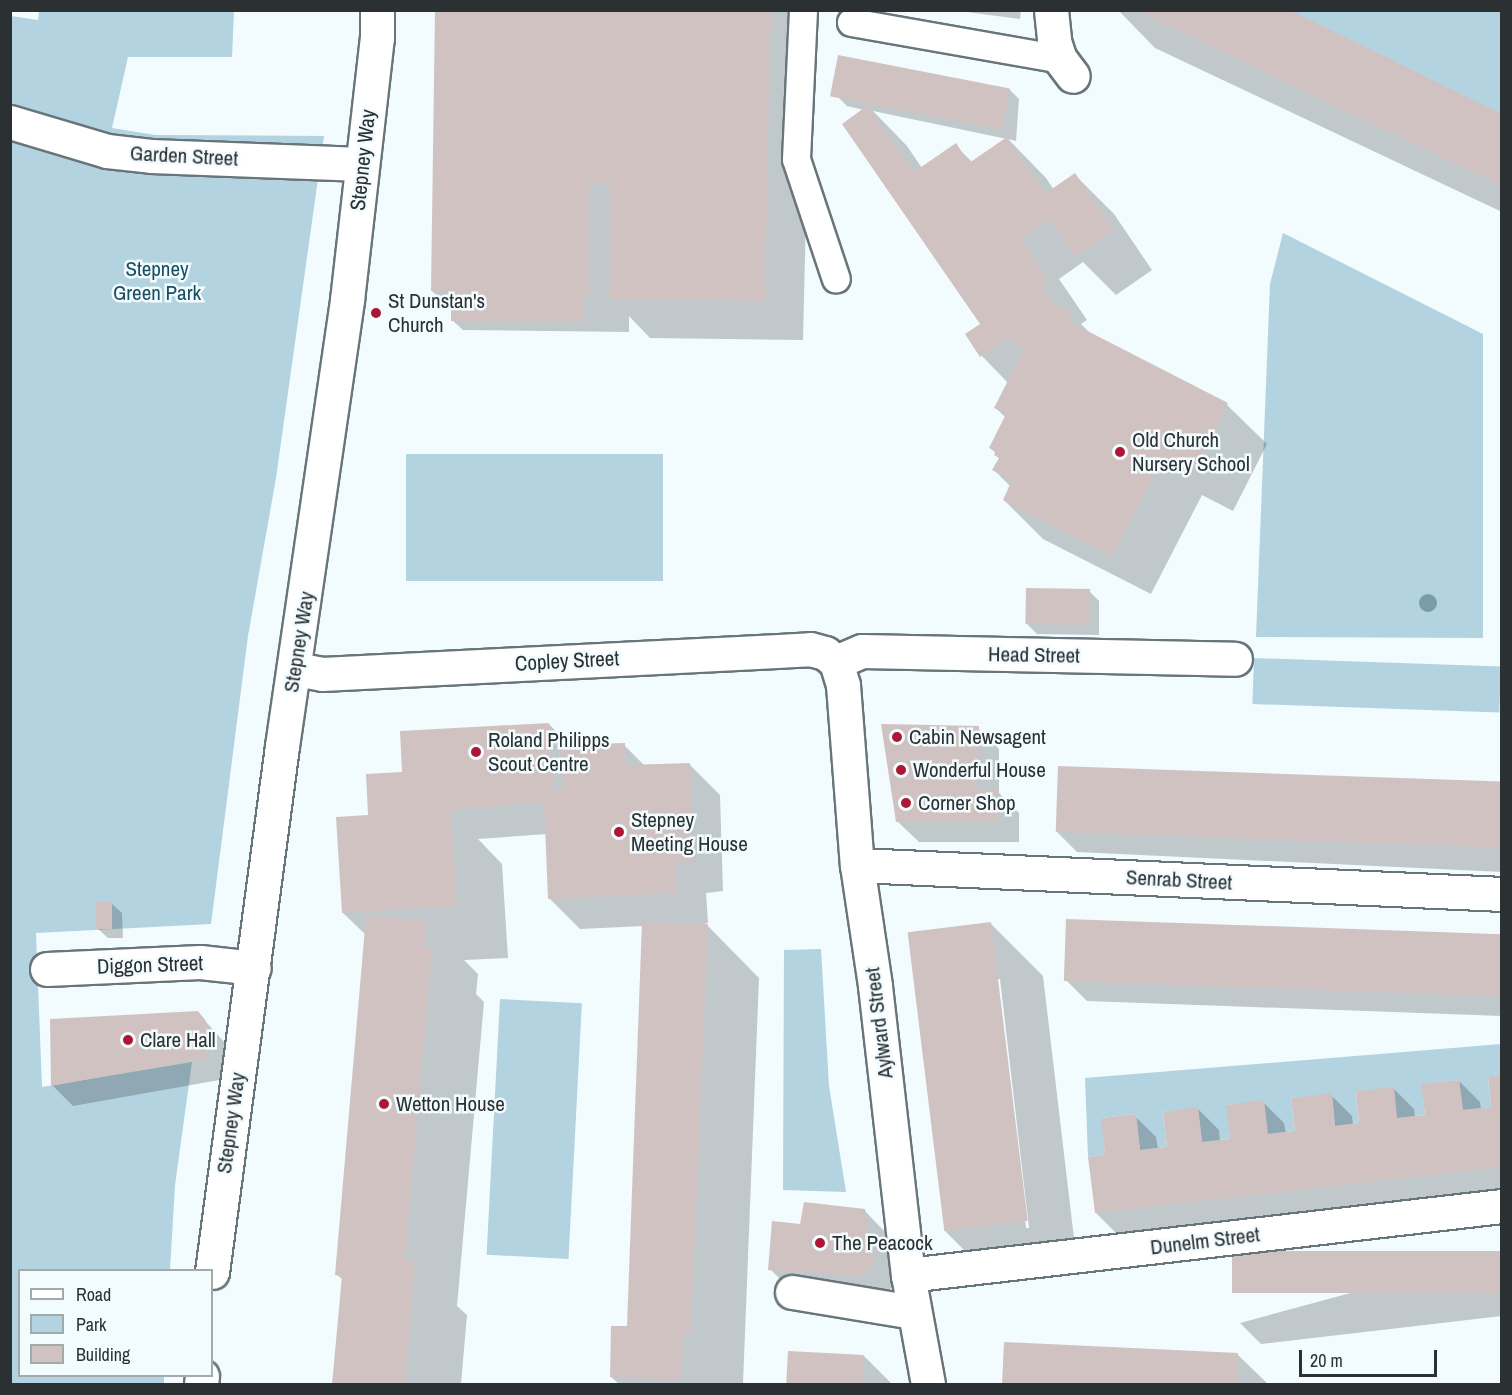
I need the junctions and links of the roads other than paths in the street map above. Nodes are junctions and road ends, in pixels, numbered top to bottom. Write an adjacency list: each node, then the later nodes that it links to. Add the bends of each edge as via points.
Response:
1 (377, 10): 7 (street, Stepney Way)
2 (803, 10): 8 (lane, via 796,159)
3 (1051, 10): 5 (street, via 1054,41)
4 (851, 22): 5 (lane)
5 (1067, 67)
6 (10, 122): 7 (street, Garden Street, via 82,144 151,156)
7 (362, 164): 11 (street, Stepney Way, via 344,323)
8 (836, 279)
9 (1236, 659): 10 (street, Head Street, via 862,651)
10 (836, 662): 11 (street, Copley Street, via 825,653 810,649 331,673); 12 (street, Aylward Street, via 843,685)
11 (295, 669): 14 (street, Stepney Way)
12 (857, 865): 13 (street, Senrab Street); 18 (street, Aylward Street)
13 (1502, 894)
14 (254, 968): 15 (street, Diggon Street, via 200,962); 17 (street, Stepney Way)
15 (47, 969)
16 (1502, 1206): 18 (street, Dunelm Street)
17 (212, 1269)
18 (908, 1275): 20 (street, Aylward Street)
19 (792, 1292): 20 (street)
20 (913, 1312): 21 (street, Aylward Street)
21 (928, 1384)

